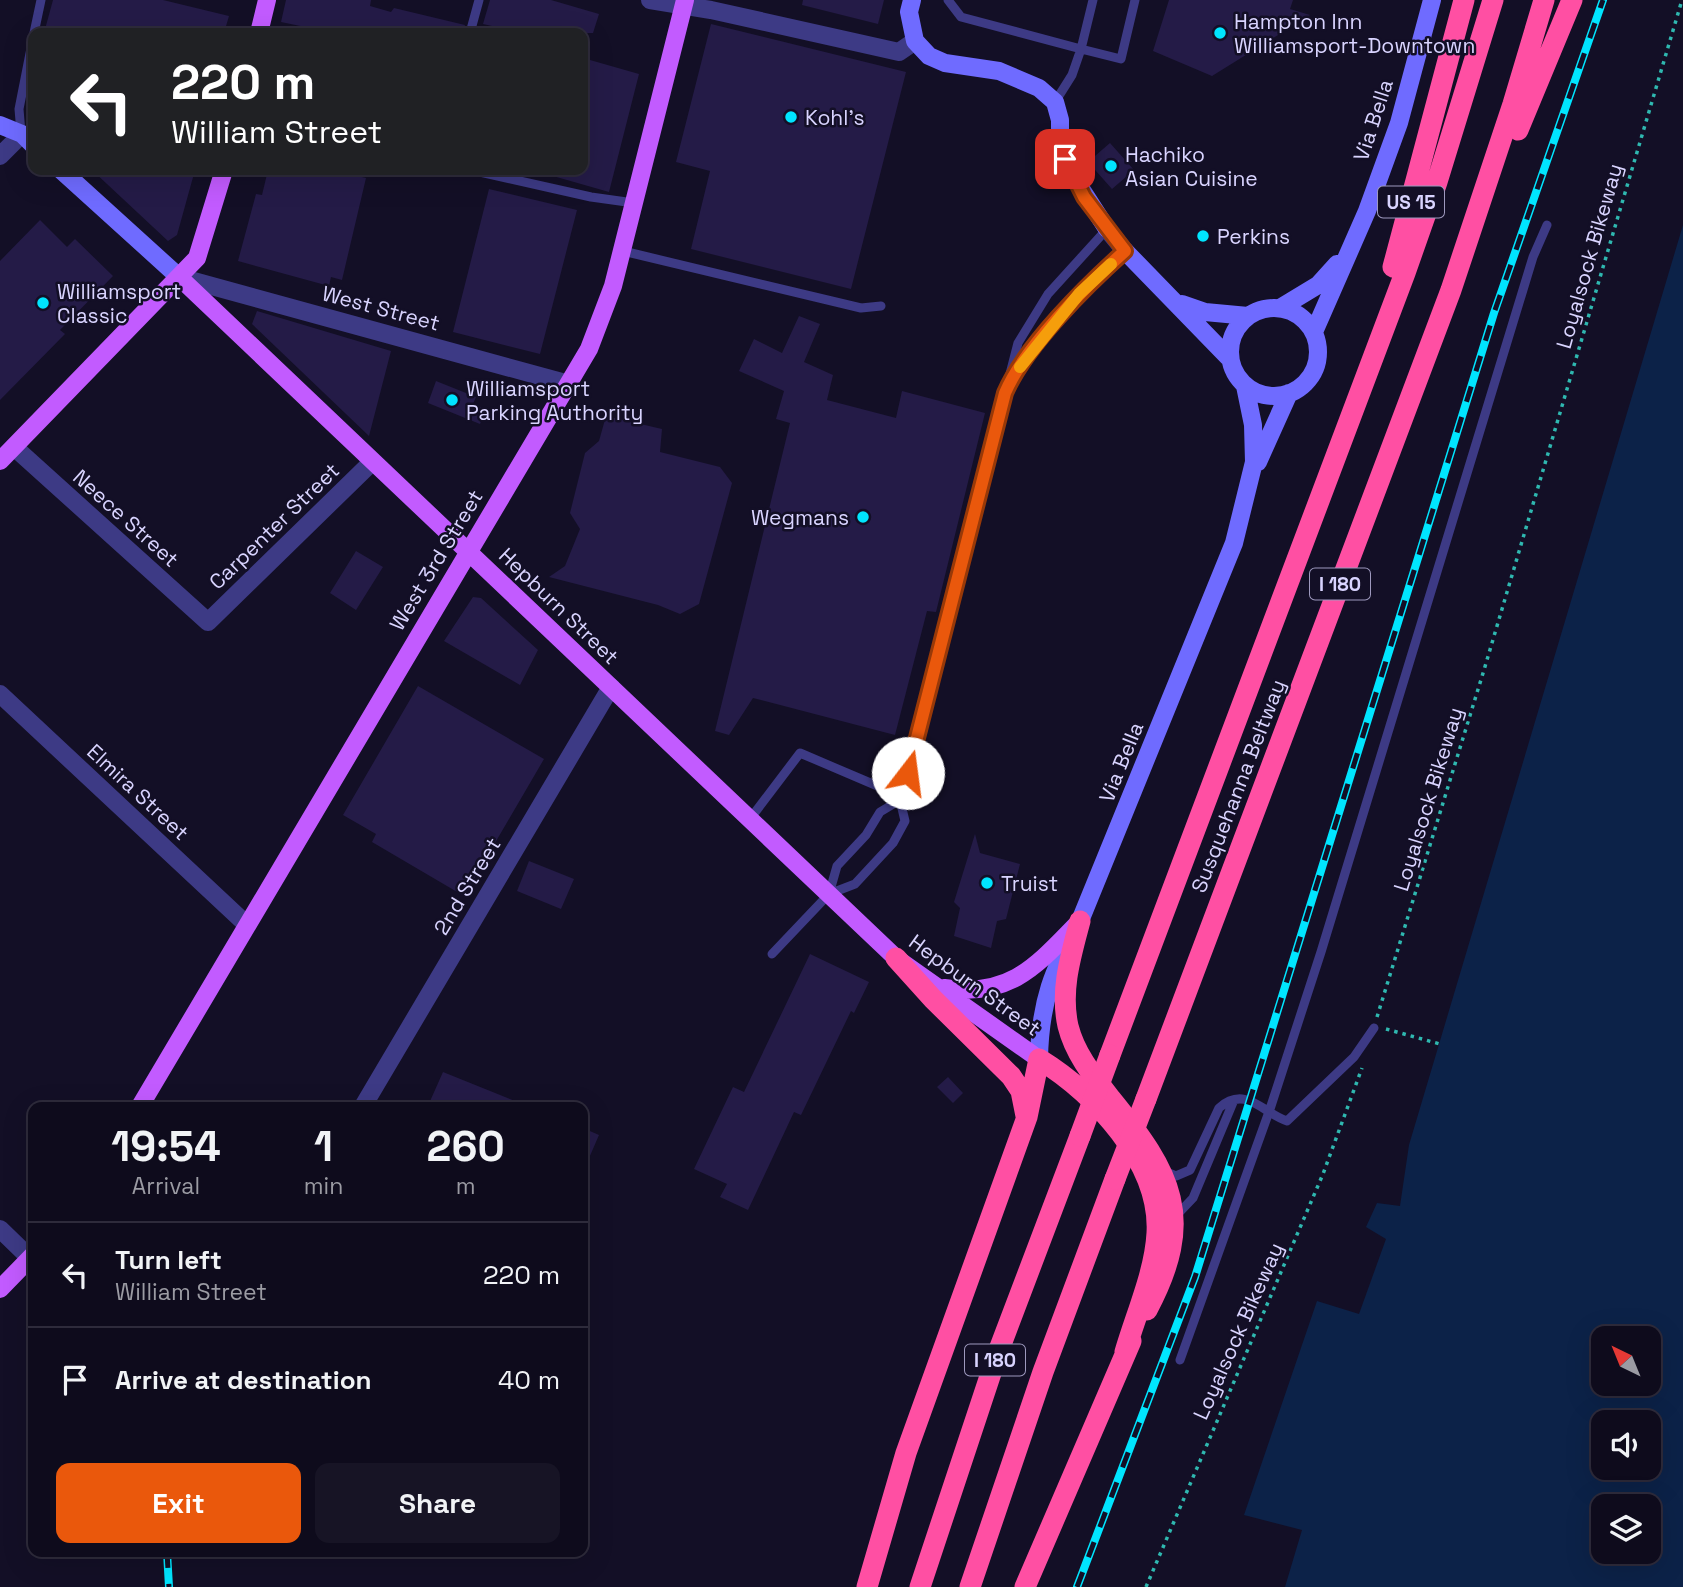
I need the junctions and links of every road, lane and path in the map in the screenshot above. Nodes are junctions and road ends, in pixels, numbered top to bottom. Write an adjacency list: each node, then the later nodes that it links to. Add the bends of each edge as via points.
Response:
1 (41, 0): 16 (lane)
2 (267, 0): 17 (main road)
3 (479, 0): 18 (lane)
4 (649, 0): 15 (street)
5 (912, 0): 19 (main road, via 909,12)
6 (948, 0): 20 (lane, via 961,17)
7 (1093, 0): 20 (lane)
8 (1135, 0): 20 (lane, via 1121,59)
9 (1432, 0): 32 (main road, Via Bella, via 1399,123)
10 (1464, 0): 47 (highway, US 15)
11 (1493, 0): 47 (highway, Susquehanna Beltway / I 180, via 1437,182)
12 (1544, 0): 36 (highway, Susquehanna Beltway / I 180)
13 (1572, 0): 36 (highway)
14 (1682, 0): 64 (path, Loyalsock Bikeway)
15 (685, 3): 19 (street, via 899,52); 29 (main road, West 3rd Street)
16 (35, 28)
17 (260, 28)
18 (471, 28)
19 (915, 41): 22 (main road, via 929,56 945,63 999,71 1039,88)
20 (1081, 49): 22 (lane)
21 (28, 77): 24 (lane, via 19,109)
22 (1055, 102): 31 (main road, via 1063,154 1084,197)
23 (0, 125): 24 (main road)
24 (27, 140): 25 (street)
25 (0, 156)
26 (67, 175): 35 (main road, Hepburn Street)
27 (222, 175): 35 (main road, via 197,258)
28 (493, 175): 29 (lane)
29 (634, 203): 33 (main road, West 3rd Street)
30 (1547, 225): 71 (lane, via 1533,257)
31 (1107, 229): 34 (street); 45 (lane, via 1048,294 1031,320 1018,343)
32 (1348, 250): 39 (main road, Via Bella, via 1318,285); 41 (main road, Via Bella)
33 (622, 251): 38 (lane, via 860,308); 43 (main road, West 3rd Street, via 605,313)
34 (1125, 251): 37 (main road); 45 (lane, via 1079,294 1025,359)
35 (179, 277): 43 (street, West Street); 48 (main road); 50 (main road, Hepburn Street)
36 (1451, 290): 83 (highway, Susquehanna Beltway / I 180, bridge, via 1043,1372)
37 (1172, 300): 40 (main road, via 1205,312); 42 (main road)
38 (881, 306)
39 (1280, 308): 40 (main road); 41 (main road, via 1300,316)
40 (1248, 316): 42 (main road, via 1235,330)
41 (1314, 332): 46 (main road, via 1317,365 1307,382)
42 (1228, 357): 44 (main road)
43 (569, 384): 52 (main road, West 3rd Street)
44 (1245, 386): 46 (main road, via 1267,396); 51 (main road, Via Bella, via 1253,432)
45 (1005, 393): 56 (lane)
46 (1289, 393): 51 (main road, Via Bella)
47 (1356, 404): 82 (highway, Susquehanna Beltway / I 180, bridge, via 997,1355)
48 (14, 447): 49 (main road); 53 (street, Neece Street)
49 (0, 461)
50 (372, 462): 52 (main road, Hepburn Street); 53 (street, Carpenter Street)
51 (1251, 482): 59 (main road, Via Bella, via 1223,577)
52 (469, 552): 54 (main road, Hepburn Street); 60 (main road, West 3rd Street)
53 (208, 622)
54 (611, 687): 57 (main road, Hepburn Street); 70 (street, 2nd Street)
55 (1, 697): 60 (street, Elmira Street)
56 (901, 798): 57 (lane, via 800,753); 58 (lane, via 880,812 866,835 836,866); 58 (lane, via 905,821 893,843 855,884)
57 (750, 819): 58 (main road, Hepburn Street)
58 (829, 894): 61 (lane); 62 (main road, Hepburn Street)
59 (1080, 921): 63 (main road, via 1017,979 976,991); 66 (main road, Via Bella, via 1046,989); 73 (highway, via 1065,993 1072,1039)
60 (246, 923): 69 (main road, West 3rd Street)
61 (772, 954)
62 (896, 958): 63 (main road, Hepburn Street); 72 (highway, via 1011,1076 1021,1091)
63 (943, 988): 66 (main road, Hepburn Street)
64 (1374, 1028): 65 (path); 71 (lane, via 1354,1057 1287,1121)
65 (1440, 1044)
66 (1039, 1059): 72 (highway); 79 (highway, via 1088,1096 1132,1151 1153,1191 1156,1248)
67 (1365, 1059): 85 (path, Loyalsock Bikeway, via 1323,1174)
68 (1234, 1100): 71 (lane); 73 (lane, via 1219,1108 1190,1170 1176,1175); 74 (lane, via 1193,1198)
69 (142, 1102)
70 (366, 1102)
71 (1270, 1109): 80 (lane)
72 (1027, 1117): 81 (highway, via 894,1487)
73 (1162, 1171): 74 (highway)
74 (1173, 1219): 79 (highway, via 1163,1280)
75 (0, 1229): 76 (street)
76 (28, 1254)
77 (28, 1262): 78 (main road)
78 (0, 1289)
79 (1125, 1352): 84 (highway)
80 (1180, 1360)
81 (867, 1587)
82 (920, 1587)
83 (970, 1587)
84 (1025, 1587)
85 (1146, 1587)

